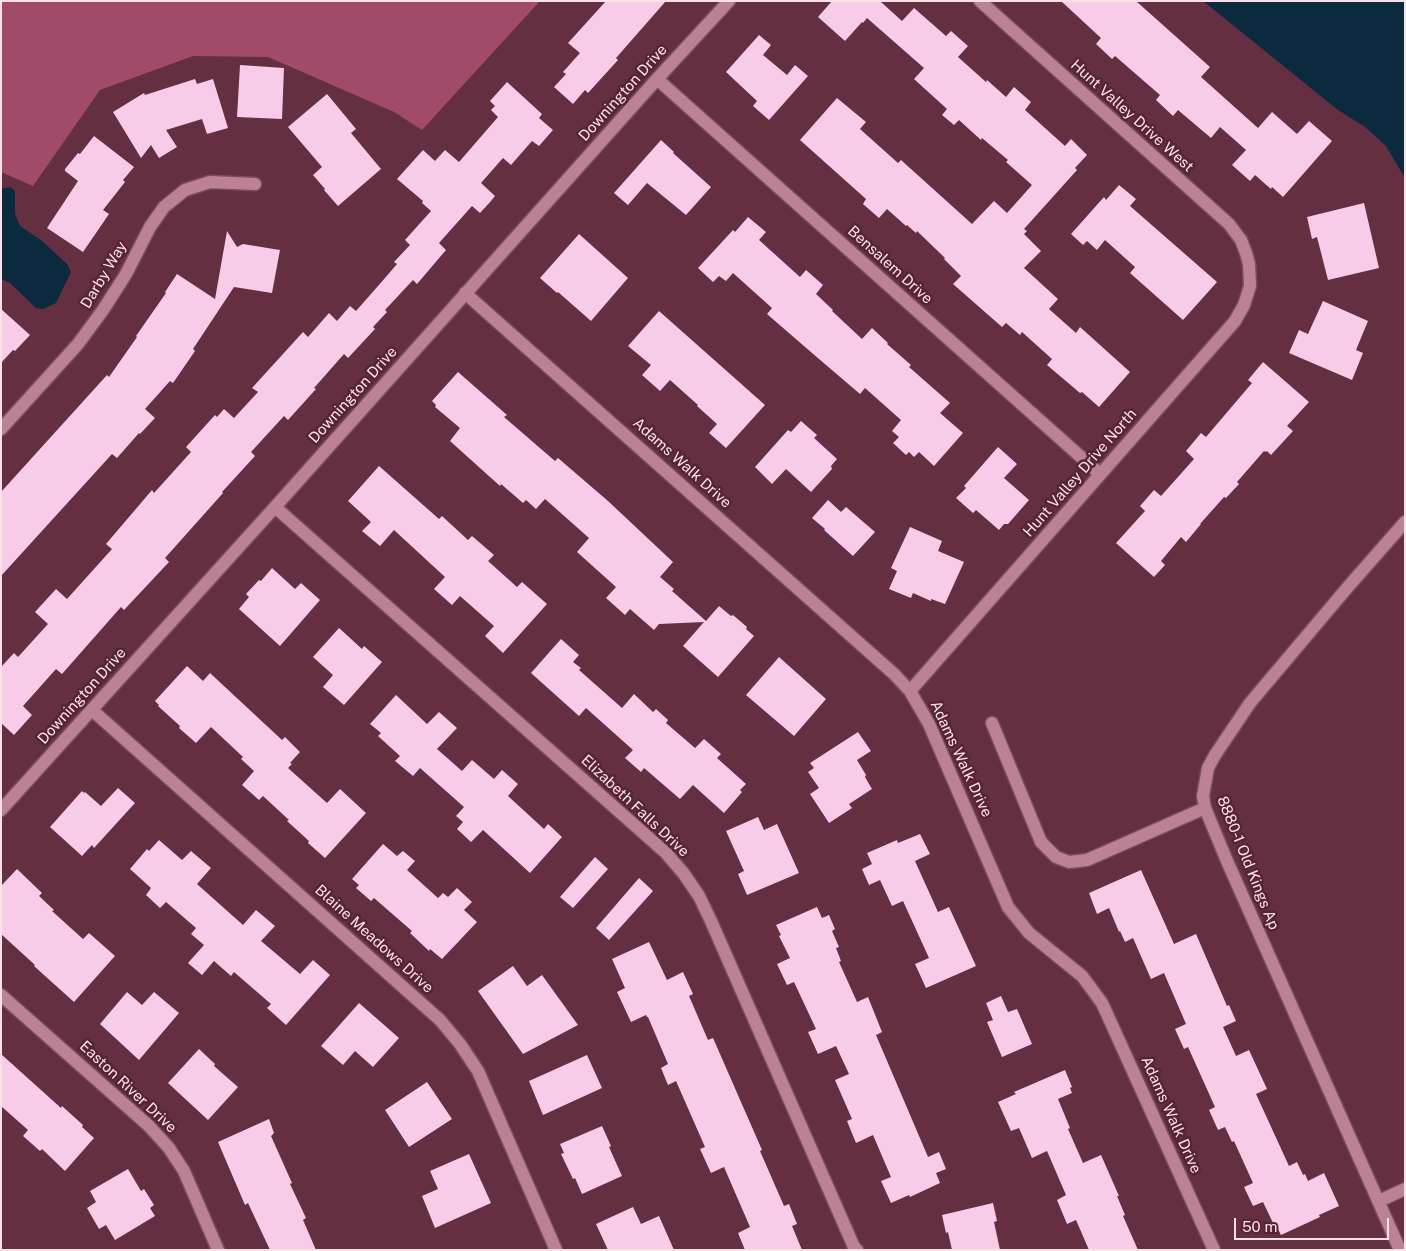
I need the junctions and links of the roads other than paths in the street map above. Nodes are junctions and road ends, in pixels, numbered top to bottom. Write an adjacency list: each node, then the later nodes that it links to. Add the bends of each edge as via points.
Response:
1 (729, 1): 3 (street, Downington Drive)
2 (980, 1): 5 (street, Hunt Valley Drive West, via 1230,224 1241,240)
3 (657, 79): 6 (street, Downington Drive); 8 (street, Bensalem Drive)
4 (255, 184): 7 (street, Darby Way, via 210,182 185,190 164,207 104,310 78,344)
5 (1249, 264): 8 (street, Hunt Valley Drive North, via 1250,286 1235,321)
6 (466, 293): 9 (street, Downington Drive); 11 (street, Adams Walk Drive, via 887,667)
7 (1, 428)
8 (1100, 474): 11 (street, Hunt Valley Drive North)
9 (275, 507): 12 (street, Downington Drive); 21 (street, Elizabeth Falls Drive, via 666,853 684,874 711,921)
10 (1405, 522): 14 (street, 8880-1 Old Kings Ap, via 1250,703 1208,768 1203,796)
11 (910, 691): 22 (street, Adams Walk Drive, via 929,724 1008,907 1029,933 1082,976 1102,1003)
12 (92, 710): 15 (street, Downington Drive); 20 (street, Blaine Meadows Drive, via 440,1020 478,1071)
13 (992, 722): 14 (street, via 1042,842 1056,857 1069,862 1087,860)
14 (1205, 808): 18 (street, 8880-1 Old Kings Ap)
15 (1, 810)
16 (1, 995): 19 (street, Easton River Drive, via 149,1126 169,1148 184,1171)
17 (1405, 1189): 18 (street)
18 (1379, 1201): 23 (street, 8880-1 Old Kings Ap)
19 (218, 1250)
20 (556, 1250)
21 (857, 1250)
22 (1214, 1250)
23 (1400, 1250)

